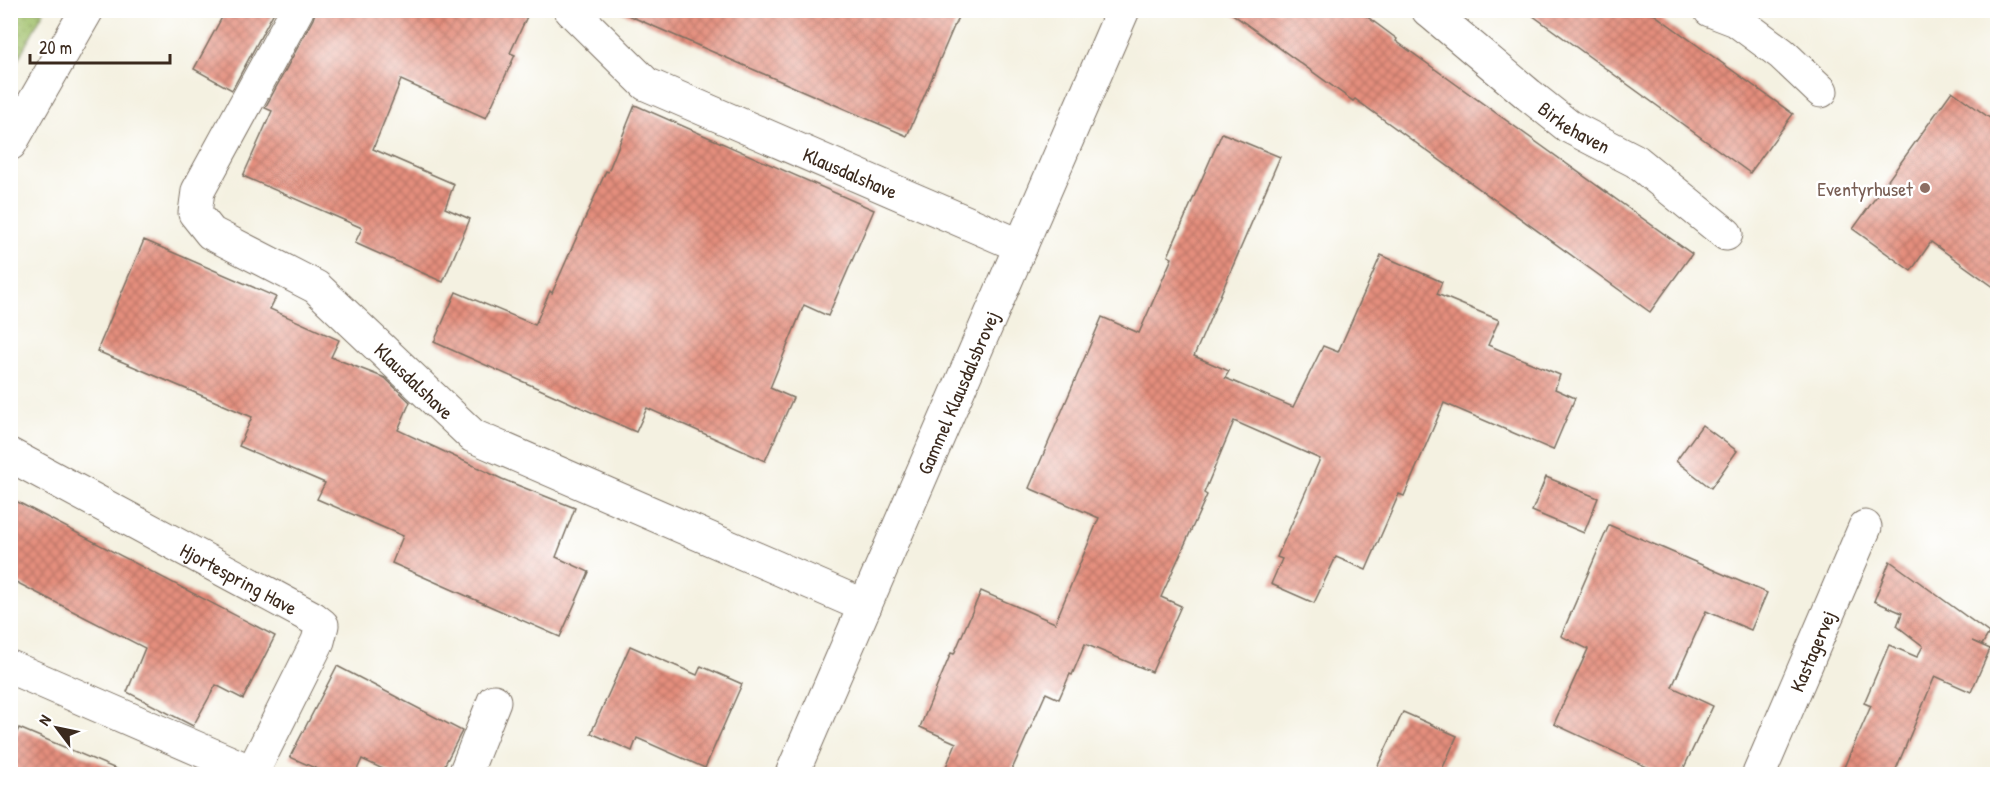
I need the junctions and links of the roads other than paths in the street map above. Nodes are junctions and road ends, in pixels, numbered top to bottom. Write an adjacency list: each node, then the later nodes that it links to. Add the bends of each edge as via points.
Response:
1 (87, 10): 8 (street)
2 (297, 10): 13 (street, Klausdalshave, via 198,191 195,213 211,233 316,287 473,436)
3 (571, 10): 10 (street, Klausdalshave, via 646,84)
4 (1123, 10): 10 (street, Gammel Klausdalsbrovej)
5 (1428, 10): 9 (street, Birkehaven, via 1568,126 1636,161)
6 (1710, 10): 7 (street, via 1736,20 1782,54)
7 (1821, 91)
8 (10, 144)
9 (1726, 234)
10 (1021, 246): 13 (street, Gammel Klausdalsbrovej)
11 (10, 455): 17 (street, Hjortespring Have, via 322,625 318,641)
12 (1865, 527): 20 (street, Kastagervej)
13 (865, 606): 19 (street, Gammel Klausdalsbrovej)
14 (10, 667): 16 (street, Hjortespring Have)
15 (494, 701): 18 (street)
16 (205, 766): 17 (street, Hjortespring Have)
17 (254, 774)
18 (465, 774)
19 (792, 774)
20 (1759, 774)

